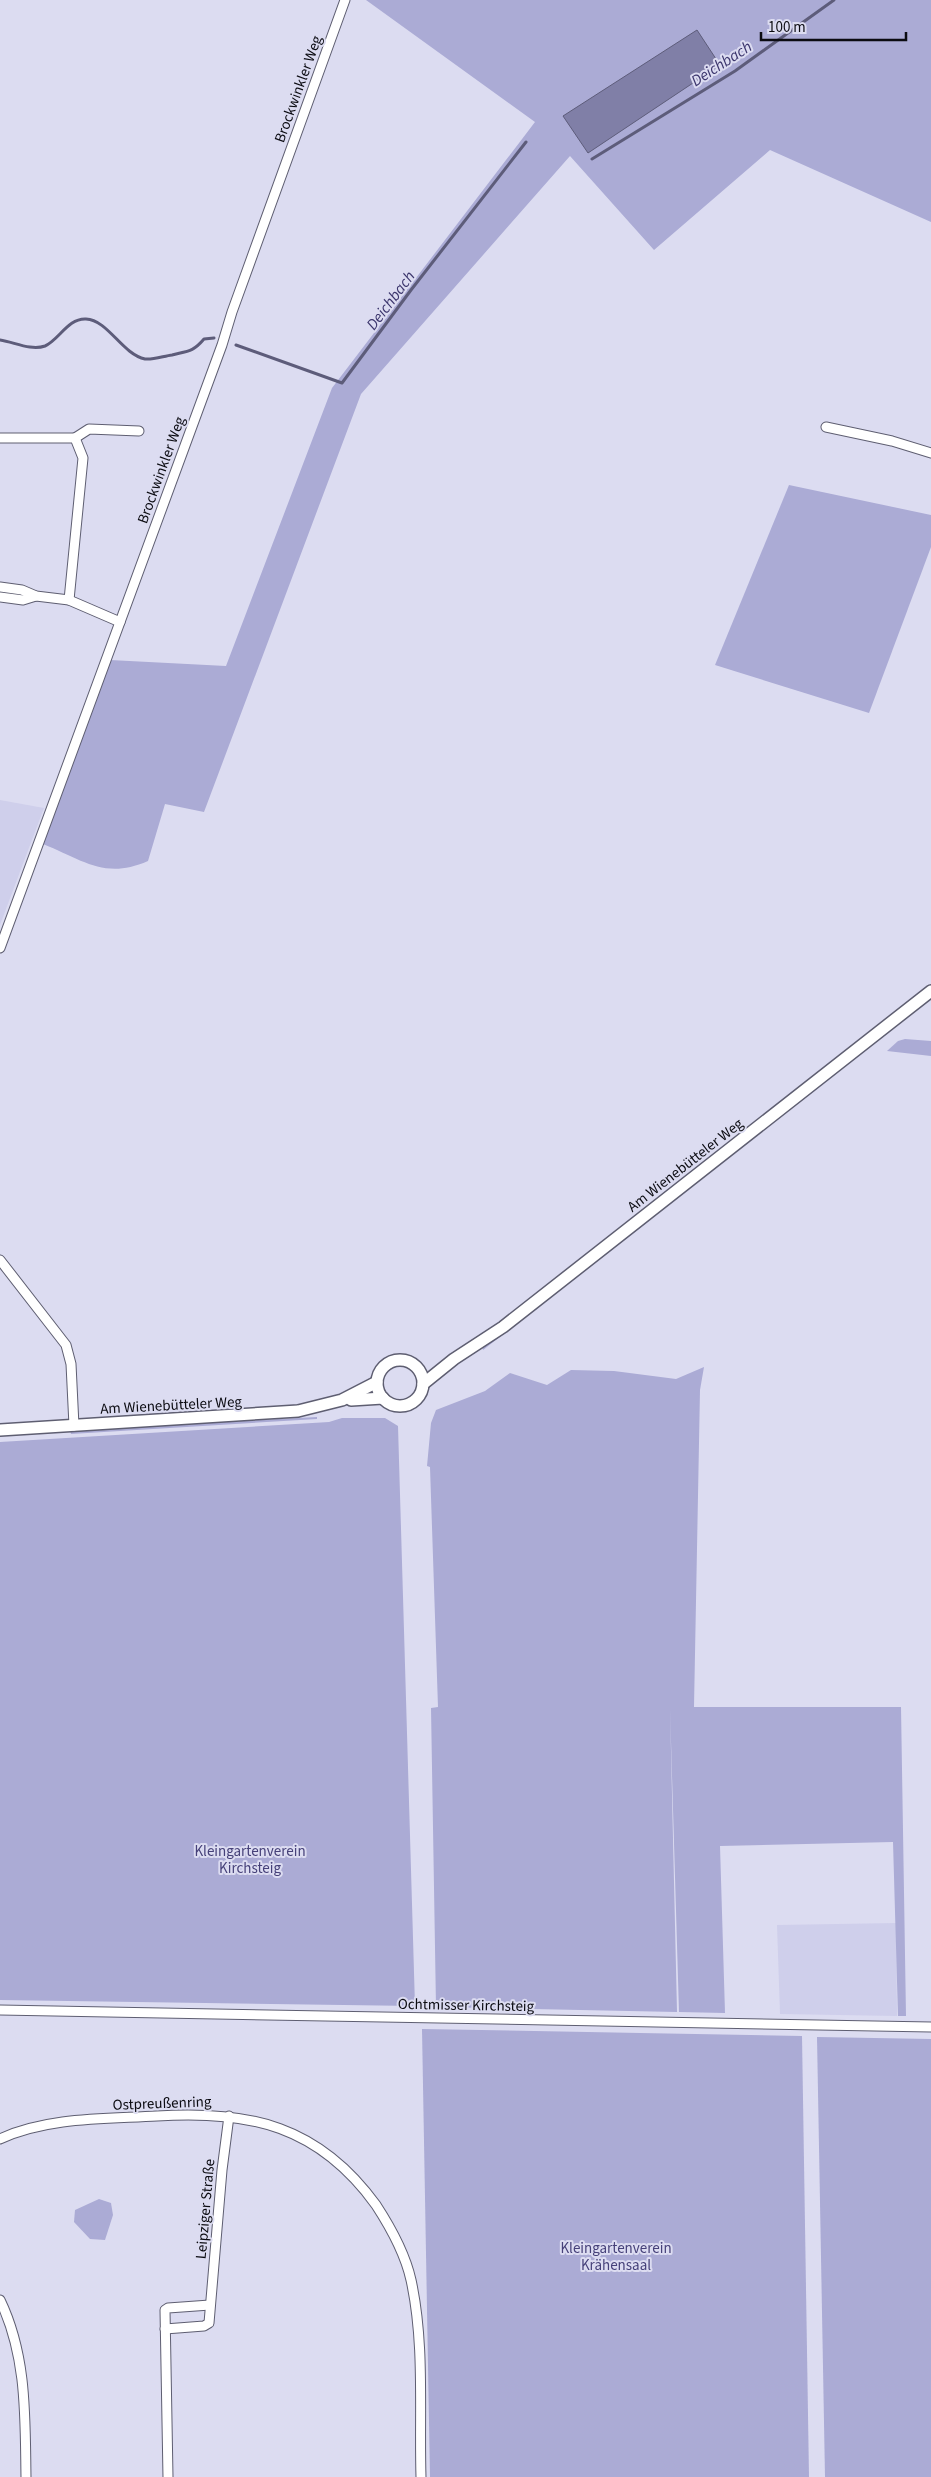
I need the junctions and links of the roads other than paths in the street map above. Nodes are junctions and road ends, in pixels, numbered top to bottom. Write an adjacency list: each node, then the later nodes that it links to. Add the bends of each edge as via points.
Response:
1 (345, 0): 11 (street, Brockwinkler Weg)
2 (826, 427): 6 (street)
3 (139, 431): 5 (street, via 89,429)
4 (0, 438): 5 (street)
5 (75, 438): 10 (street, via 83,458)
6 (931, 453)
7 (0, 587): 8 (street)
8 (36, 596): 9 (street, via 23,600); 10 (street)
9 (0, 597)
10 (69, 600): 11 (street)
11 (120, 622): 12 (street, Brockwinkler Weg)
12 (0, 948)
13 (931, 991): 15 (street, Am Wienebütteler Weg, via 503,1327)
14 (0, 1260): 21 (street, via 66,1345 71,1364)
15 (454, 1359): 16 (street, Am Wienebütteler Weg); 18 (street, Am Wienebütteler Weg)
16 (417, 1368): 17 (street, Am Wienebütteler Weg, via 405,1360 390,1362 380,1371); 18 (street)
17 (377, 1382): 19 (street); 20 (street, Am Wienebütteler Weg)
18 (423, 1384): 19 (street, Am Wienebütteler Weg, via 417,1398 406,1405 396,1405)
19 (383, 1398): 20 (street, Am Wienebütteler Weg)
20 (342, 1400): 21 (street, Am Wienebütteler Weg, via 272,1414)
21 (74, 1426): 22 (street, Am Wienebütteler Weg)
22 (0, 1430)
23 (0, 2010): 24 (street, Ochtmisser Kirchsteig)
24 (931, 2027)
25 (229, 2116): 26 (street, Ostpreußenring, via 193,2114 78,2122 34,2127); 28 (street, Leipziger Straße); 32 (street, Ostpreußenring, via 277,2127 326,2153 362,2186 391,2230 411,2280 416,2319)
26 (0, 2139)
27 (0, 2300): 30 (street, via 14,2331 21,2363)
28 (210, 2305): 29 (street, Leipziger Straße, via 208,2325); 29 (street, via 168,2308 164,2315)
29 (165, 2329): 31 (street)
30 (26, 2477)
31 (168, 2477)
32 (421, 2477)

